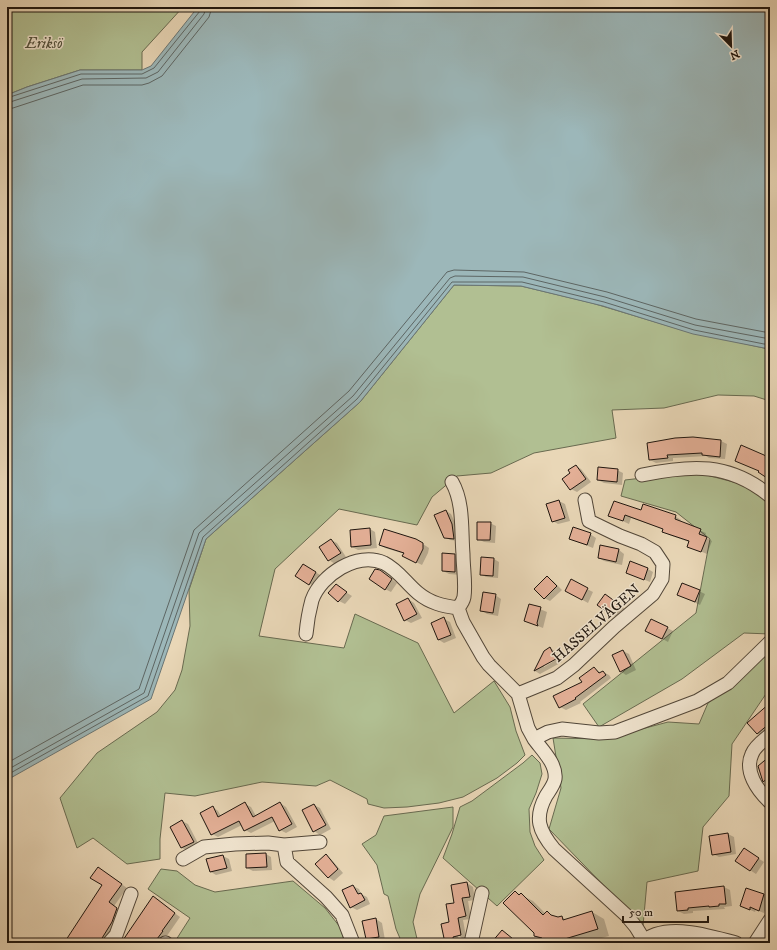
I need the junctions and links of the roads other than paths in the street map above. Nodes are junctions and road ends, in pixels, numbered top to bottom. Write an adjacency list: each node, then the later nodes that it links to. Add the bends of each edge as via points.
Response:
1 (642, 475): 3 (street, via 707,468 731,472)
2 (452, 482): 5 (street, via 460,504 464,582 464,598)
3 (770, 496)
4 (585, 500): 8 (street, HASSELVÄGEN, via 588,521 655,552 663,564 662,579 653,594 574,665 557,678)
5 (458, 608): 6 (street, via 434,603 418,593 383,563 361,560 338,570 318,590 312,600); 8 (street, via 486,661)
6 (306, 634)
7 (770, 642): 10 (street, via 728,683 697,701 615,732 562,729)
8 (518, 694): 10 (street)
9 (770, 735): 11 (street, via 752,753 749,764 757,786)
10 (534, 739): 18 (street, via 550,762 555,780 539,811 542,830 554,849 626,915 636,927)
11 (770, 802)
12 (320, 842): 13 (street)
13 (284, 845): 14 (street, via 268,843 204,847); 20 (street, via 287,862 342,915)
14 (183, 859)
15 (131, 894): 19 (street, via 116,935)
16 (482, 894): 21 (street)
17 (770, 920): 23 (street)
18 (643, 942): 22 (street, via 663,934 680,932 704,934)
19 (110, 943)
20 (353, 943)
21 (471, 943)
22 (736, 943)
23 (755, 943)

